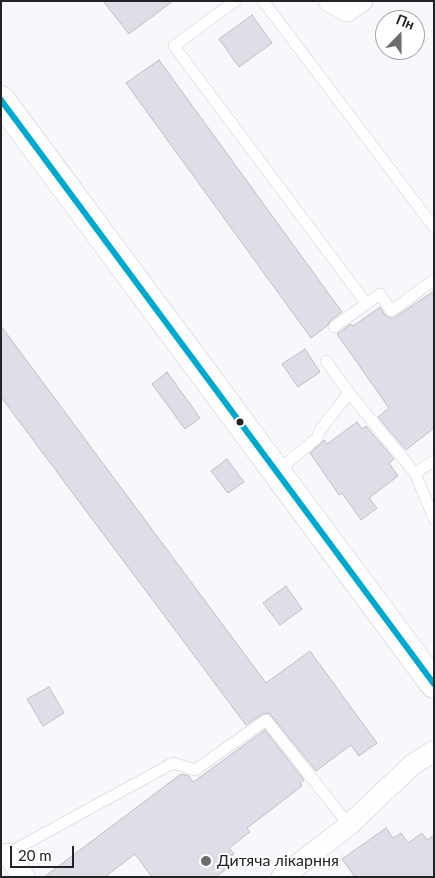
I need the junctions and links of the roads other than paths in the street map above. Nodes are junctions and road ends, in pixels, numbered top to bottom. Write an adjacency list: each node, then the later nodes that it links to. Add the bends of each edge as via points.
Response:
1 (236, 1): 8 (lane, via 174,46)
2 (263, 1): 6 (lane)
3 (329, 1): 4 (street, via 347,11)
4 (362, 1)
5 (1, 100): 13 (main road)
6 (434, 227)
7 (434, 280): 8 (lane, via 391,311 380,294)
8 (366, 303): 9 (lane)
9 (334, 327)
10 (326, 361): 11 (lane)
11 (349, 394): 13 (lane, via 317,438); 14 (lane)
12 (434, 461): 14 (lane)
13 (276, 472): 16 (main road)
14 (415, 473): 15 (lane)
15 (434, 519)
16 (434, 684)
17 (434, 751): 18 (street, via 412,765)
18 (349, 825): 19 (lane, via 266,720 195,770 173,763); 21 (street)
19 (4, 855): 20 (street)
20 (24, 877)
21 (282, 877)

